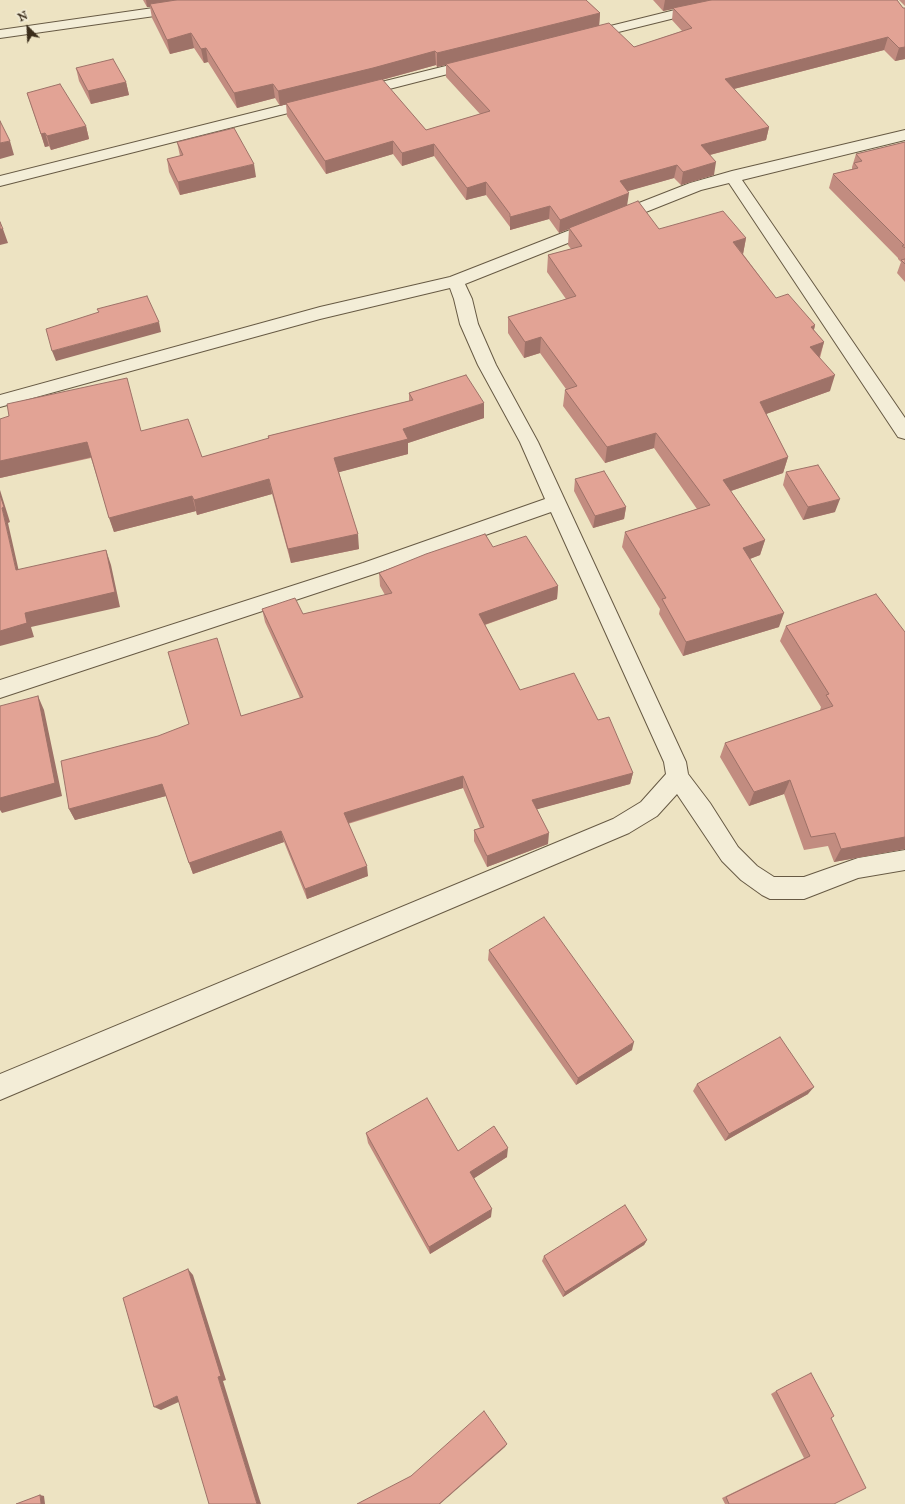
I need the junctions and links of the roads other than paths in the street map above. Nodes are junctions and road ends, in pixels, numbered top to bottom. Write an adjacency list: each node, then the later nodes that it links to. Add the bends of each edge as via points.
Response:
1 (239, 0): 3 (street)
2 (746, 0): 4 (street, via 679,13)
3 (0, 34)
4 (571, 40)
5 (485, 61): 6 (street)
6 (346, 95)
7 (330, 99): 10 (street)
8 (905, 134): 9 (street)
9 (732, 176): 11 (street, via 696,186); 13 (street)
10 (0, 181)
11 (455, 281): 12 (street, via 320,313); 14 (street, via 463,299 469,324 487,365 529,442)
12 (0, 401)
13 (905, 432)
14 (556, 503): 15 (street, via 370,568); 16 (street, via 675,762)
15 (0, 688)
16 (678, 777): 17 (street, via 730,854 749,873 770,888 804,888 858,868); 18 (street, via 649,808 621,826)
17 (905, 860)
18 (0, 1086)

